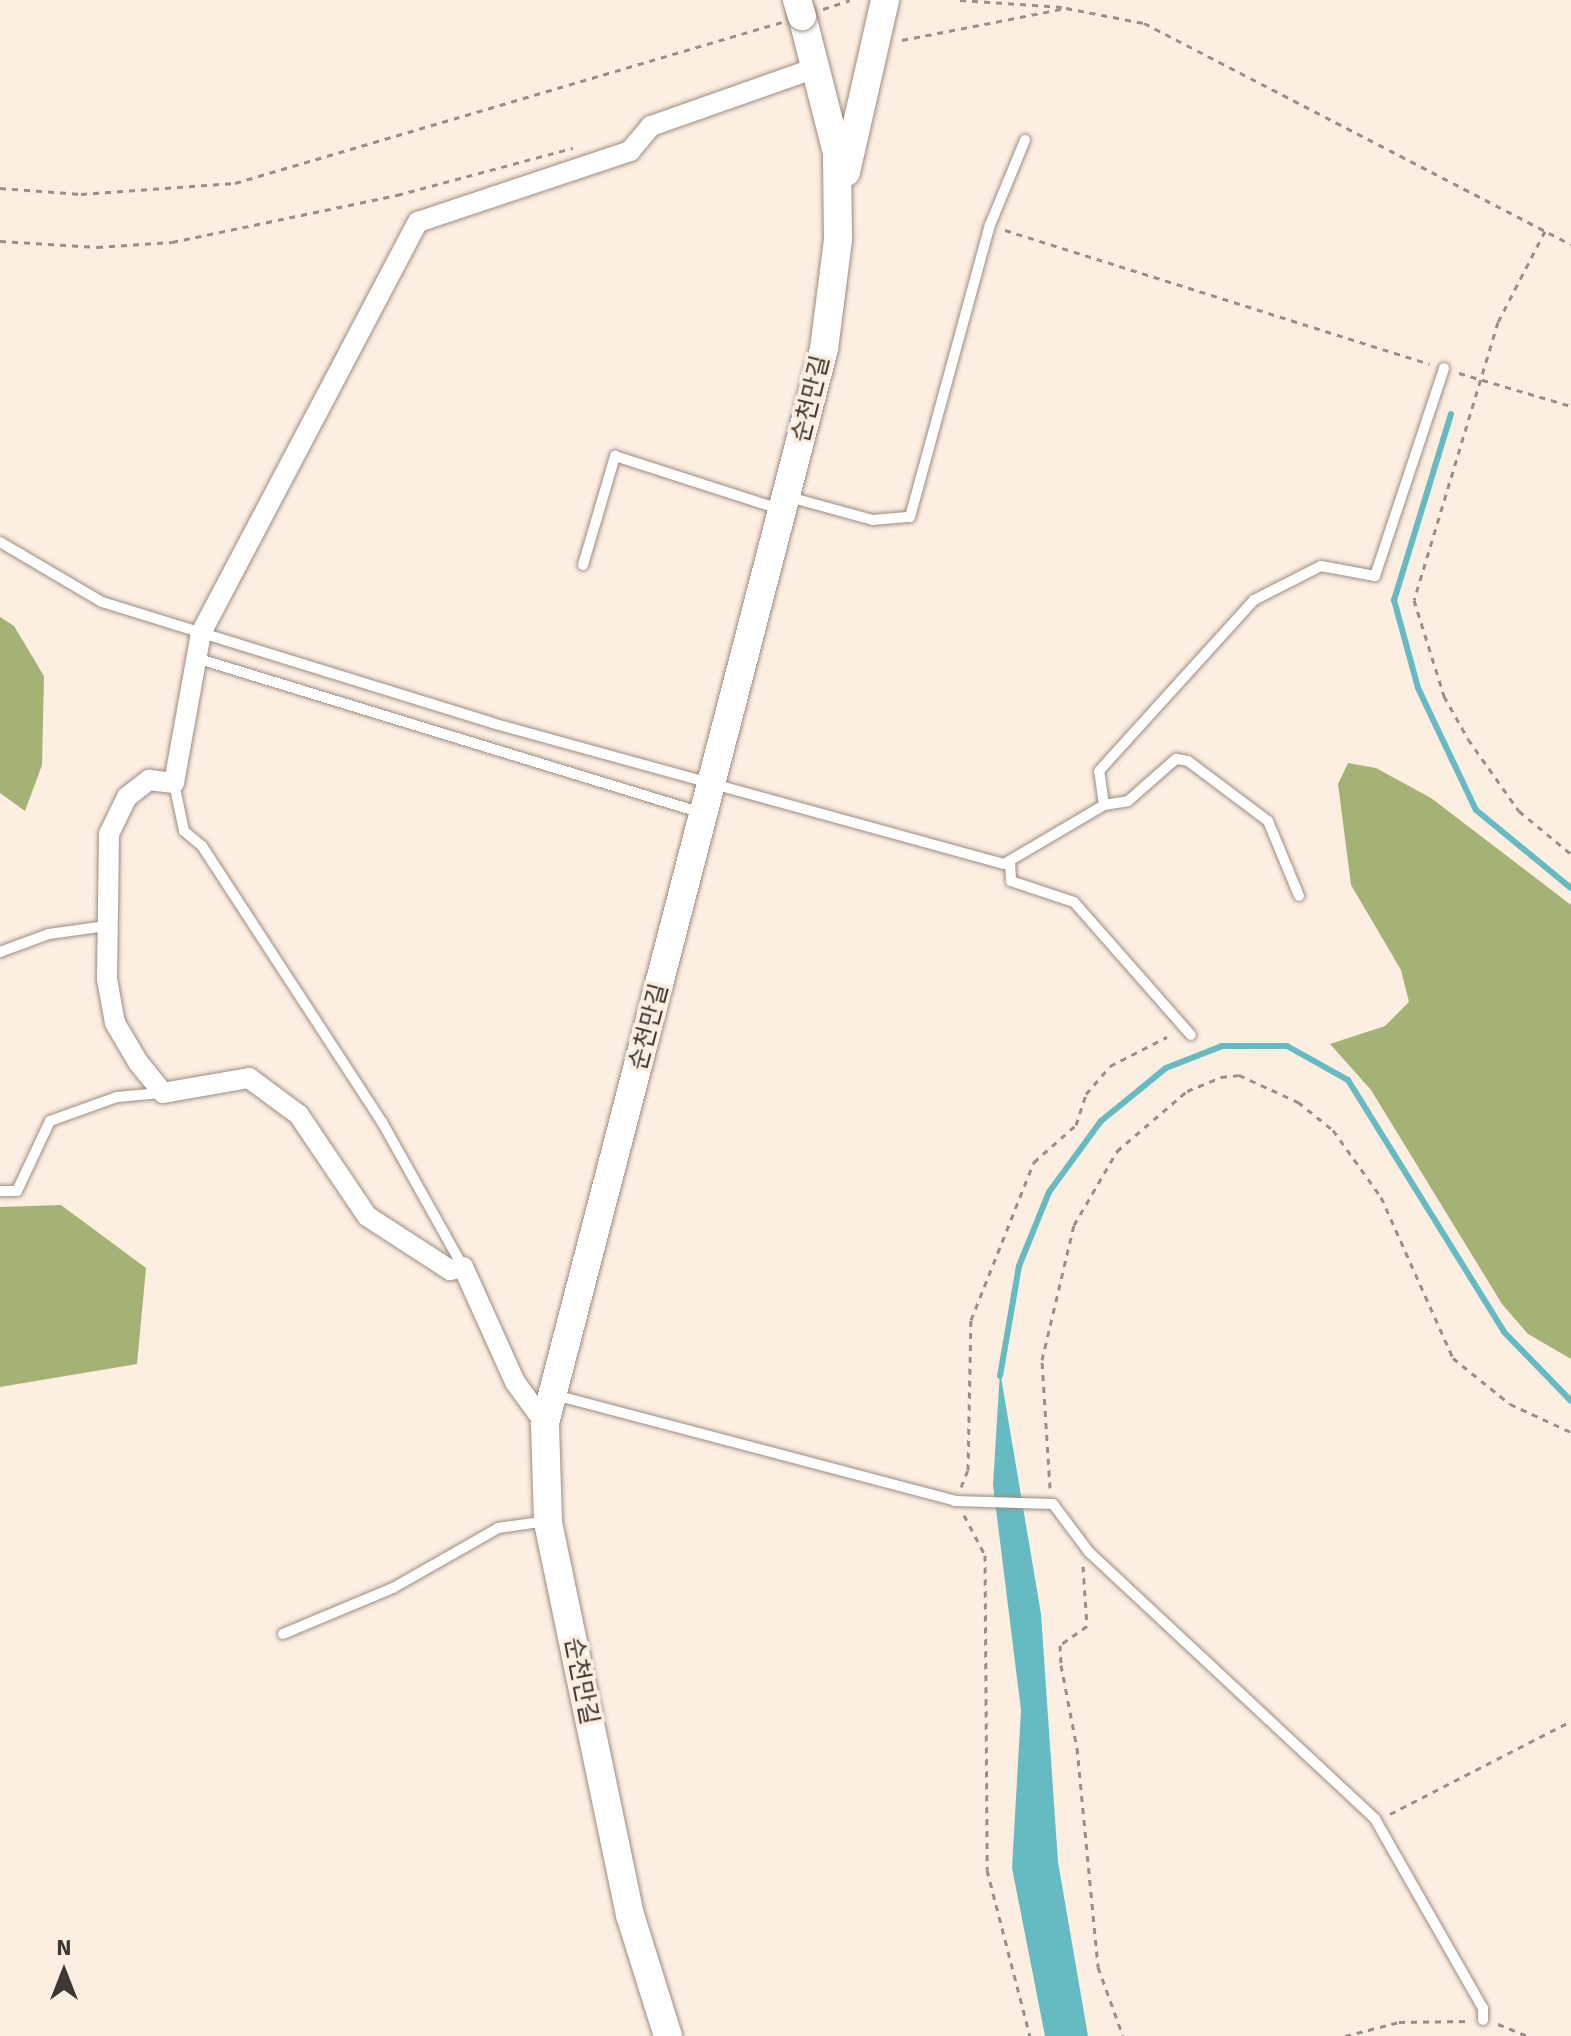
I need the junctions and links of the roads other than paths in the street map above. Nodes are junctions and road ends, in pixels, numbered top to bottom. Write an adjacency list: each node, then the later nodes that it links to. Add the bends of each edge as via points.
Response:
1 (885, 0): 5 (street, via 848,152)
2 (800, 12): 3 (street, 순천만길)
3 (819, 67): 5 (street, 순천만길, via 837,153); 10 (street, via 651,126 630,151 418,222)
4 (1025, 140): 7 (lane, via 990,225 910,517 873,520)
5 (838, 240): 7 (street, 순천만길, via 824,349)
6 (1444, 368): 14 (lane, via 1375,576 1321,566 1254,600 1099,771)
7 (785, 504): 9 (lane, via 615,456); 13 (street, 순천만길)
8 (0, 542): 10 (lane, via 71,589)
9 (583, 565)
10 (201, 633): 11 (street); 13 (lane)
11 (196, 658): 12 (street); 15 (lane)
12 (174, 783): 18 (street, via 149,780 113,823 104,860); 23 (lane, via 184,831 202,846 382,1122)
13 (716, 784): 15 (street, 순천만길); 16 (lane)
14 (1104, 805): 16 (lane); 17 (lane, via 1128,801 1176,759 1188,761 1268,821)
15 (707, 814): 24 (street, 순천만길)
16 (1010, 861): 20 (lane, via 1011,881 1074,902)
17 (1299, 896)
18 (106, 926): 19 (lane, via 49,934); 21 (street, via 115,1023)
19 (0, 952)
20 (1191, 1035)
21 (163, 1093): 22 (lane, via 117,1097 50,1121 17,1191); 23 (street, via 249,1078 299,1115 367,1216 450,1270)
22 (0, 1191)
23 (463, 1267): 25 (street, via 515,1382)
24 (550, 1394): 25 (street, 순천만길); 28 (lane, via 973,1504 1053,1504 1089,1552 1375,1819 1483,2008)
25 (545, 1423): 26 (street, 순천만길)
26 (548, 1521): 27 (lane, via 498,1528 393,1588); 29 (street, 순천만길, via 630,1915)
27 (283, 1634)
28 (1483, 2020)
29 (668, 2036)

